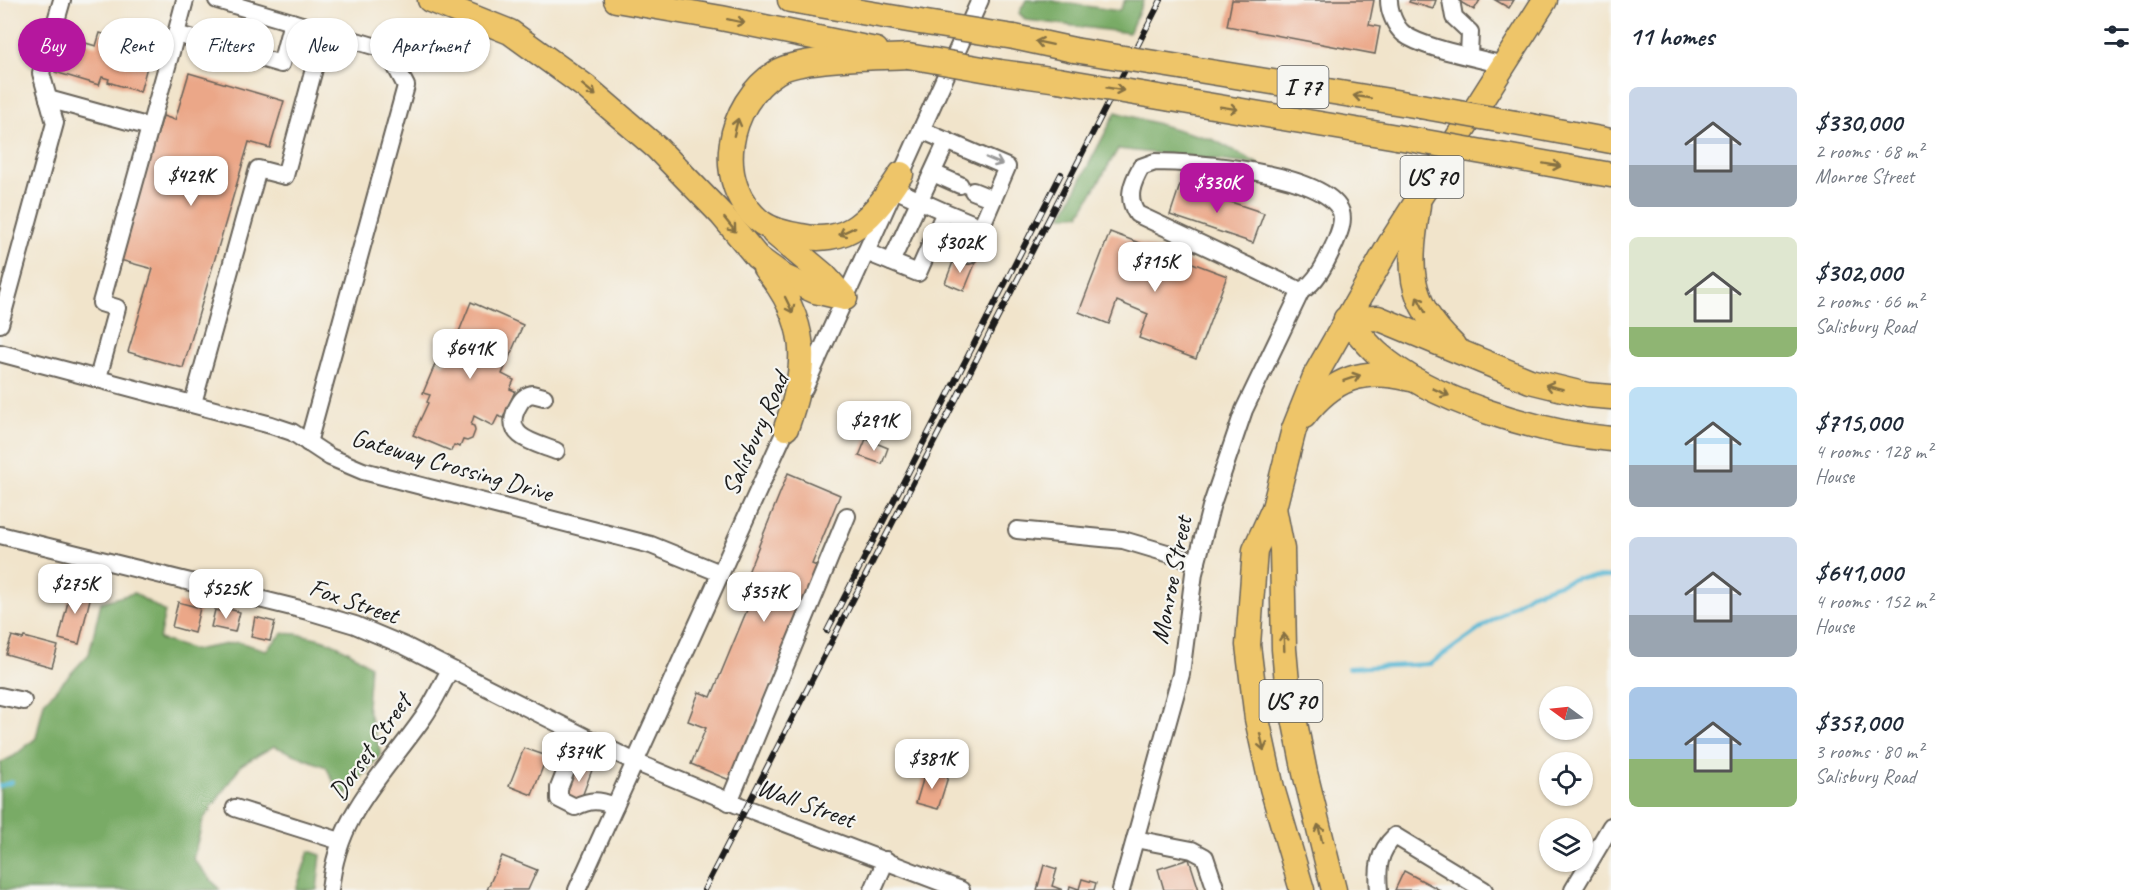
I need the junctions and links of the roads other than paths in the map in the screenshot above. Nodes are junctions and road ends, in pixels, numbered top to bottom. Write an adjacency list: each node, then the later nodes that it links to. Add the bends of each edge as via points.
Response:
1 (62, 0): 21 (street, via 41,74)
2 (184, 0): 14 (street)
3 (218, 0): 13 (street)
4 (430, 0): 39 (highway, one-way to 39, via 510,32 586,87 657,148)
5 (616, 0): 17 (highway, I 77, one-way to 17)
6 (790, 0): 12 (highway, I 77)
7 (813, 0): 12 (highway)
8 (980, 0): 25 (street, Salisbury Road)
9 (1389, 0): 18 (street, via 1389,11 1402,33)
10 (1451, 0): 18 (street, via 1454,17 1470,32)
11 (1545, 0): 19 (highway, US 70)
12 (872, 14): 22 (highway, I 77, one-way to 12, bridge)
13 (286, 20)
14 (176, 34): 16 (street, via 281,63); 24 (street)
15 (358, 42): 55 (street, via 387,50 406,86)
16 (286, 44)
17 (908, 56): 29 (highway, I 77, one-way to 29, bridge); 35 (highway, one-way to 17, via 744,204 732,180 731,153 737,121 753,92 778,70 811,62)
18 (1469, 56): 19 (street)
19 (1503, 65): 31 (highway, US 70)
20 (313, 72): 51 (street, via 285,176 258,169)
21 (48, 99): 24 (street); 44 (street, via 55,123)
22 (1515, 123): 23 (highway); 27 (highway, I 77)
23 (1611, 125)
24 (150, 127): 47 (street, via 101,303 117,308)
25 (921, 130): 26 (street); 30 (street, Salisbury Road)
26 (947, 141): 28 (street); 32 (street, one-way to 32, via 1007,167)
27 (1611, 141)
28 (933, 173): 32 (street); 33 (street)
29 (1611, 176)
30 (898, 182): 33 (street); 35 (highway, one-way to 35, via 882,204 856,227 835,236 802,237); 37 (street, Salisbury Road)
31 (1419, 197): 43 (highway, US 70); 46 (highway, one-way to 31, via 1453,345 1431,323 1416,293 1411,259)
32 (993, 199): 36 (street)
33 (920, 200): 34 (street); 40 (street)
34 (945, 212): 36 (street); 40 (street, via 918,273)
35 (763, 223): 42 (highway)
36 (981, 227): 38 (street)
37 (866, 252): 40 (street); 42 (street, Salisbury Road)
38 (969, 255)
39 (757, 257): 42 (highway, via 815,291); 52 (highway, one-way to 52, via 781,287 797,321 803,358)
40 (891, 262)
41 (1301, 291): 41 (street, Monroe Street, via 1137,214 1131,195 1141,167 1155,162 1181,162 1243,169 1304,184 1330,197 1341,212 1341,228 1311,286); 61 (street, Monroe Street, via 1244,410)
42 (845, 298): 52 (street, Salisbury Road)
43 (1346, 319): 46 (highway, via 1378,318); 48 (highway, via 1377,354); 53 (highway, US 70, via 1316,374)
44 (0, 324)
45 (0, 353): 47 (street, Gateway Crossing Drive)
46 (1476, 359): 50 (highway, one-way to 46, via 1530,381)
47 (98, 378): 51 (street, Gateway Crossing Drive)
48 (1415, 380): 53 (highway, one-way to 48, via 1318,398 1339,383 1364,374 1390,373); 54 (highway, one-way to 54, via 1528,425)
49 (544, 397): 56 (street, via 535,393 525,397 513,426 522,437)
50 (1611, 398)
51 (193, 403): 55 (street, Gateway Crossing Drive, via 282,428)
52 (786, 428): 62 (street, Salisbury Road)
53 (1294, 429): 57 (highway, US 70)
54 (1611, 439)
55 (308, 443): 62 (street, Gateway Crossing Drive, via 363,471 651,544)
56 (556, 451)
57 (1274, 508): 81 (highway, US 70, one-way to 81, via 1255,550 1248,645 1257,720); 82 (highway, US 70, one-way to 57, via 1287,683 1282,549)
58 (847, 516): 68 (street)
59 (1017, 530): 61 (street, via 1123,540)
60 (0, 535): 63 (street, Fox Street, via 308,610 405,646)
61 (1197, 562): 72 (street, Monroe Street, via 1180,674)
62 (720, 573): 67 (street, Salisbury Road)
63 (450, 670): 66 (street, Fox Street); 73 (street, Dorset Street, via 424,716 362,797)
64 (0, 696): 65 (street)
65 (23, 701)
66 (572, 731): 67 (street, Fox Street); 69 (street, via 567,746 570,760 559,788 560,800 575,807 597,799)
67 (635, 762): 68 (street, Wall Street); 69 (street, Salisbury Road)
68 (729, 802): 74 (street, Wall Street)
69 (615, 806): 76 (street, Salisbury Road)
70 (235, 808): 73 (street)
71 (1611, 826): 85 (street)
72 (1135, 839): 79 (street, Monroe Street); 80 (street, via 1205,856)
73 (340, 841): 75 (street, Dorset Street)
74 (885, 860): 77 (street); 78 (street, Wall Street)
75 (330, 890)
76 (577, 890)
77 (873, 890)
78 (961, 890)
79 (1122, 890)
80 (1216, 890)
81 (1302, 890)
82 (1334, 890)
83 (1379, 890): 84 (street, via 1377,868 1395,836)
84 (1484, 890)
85 (1573, 890)

